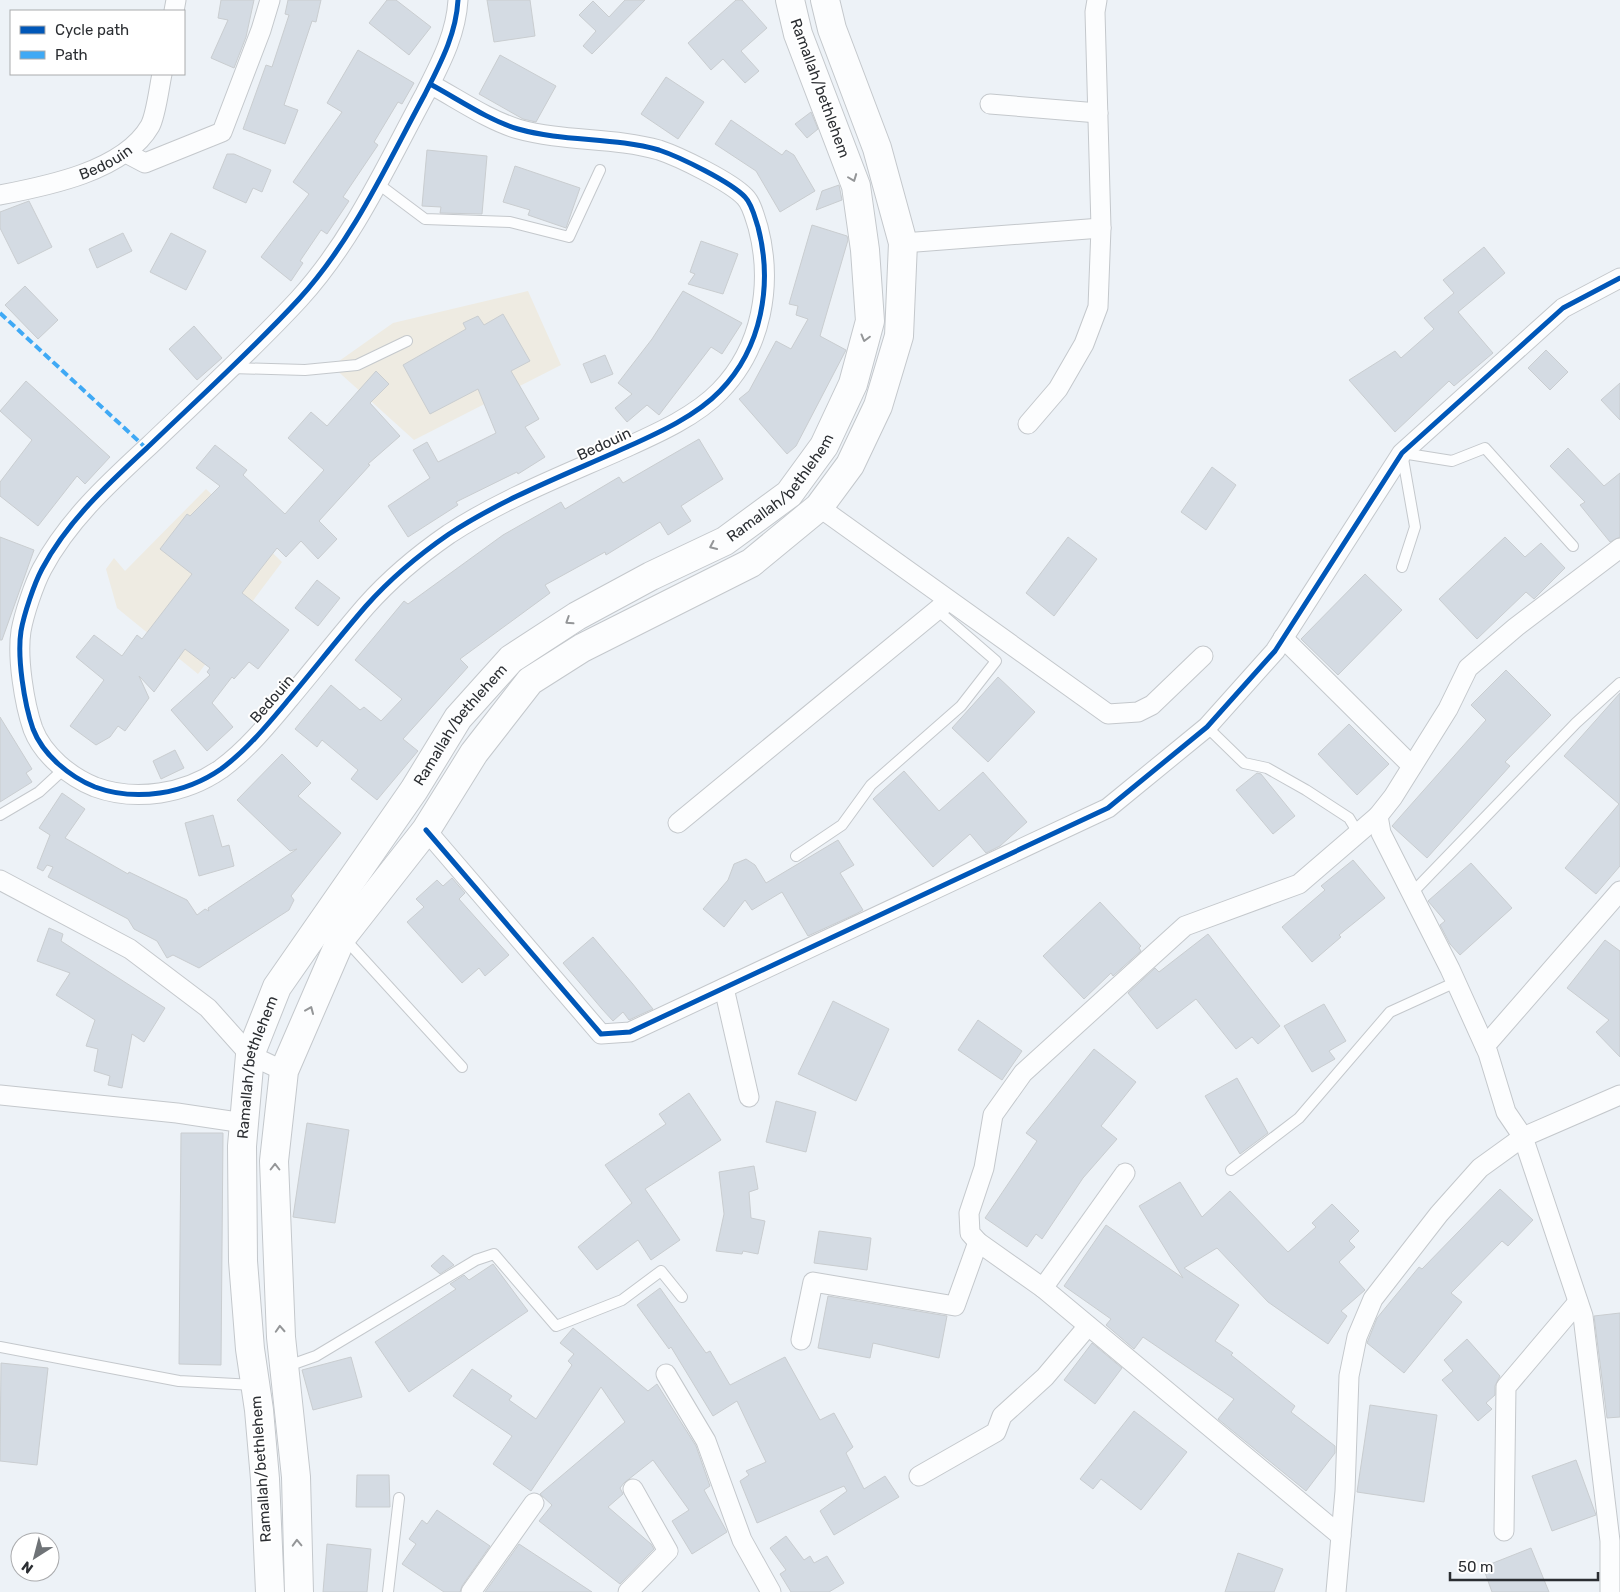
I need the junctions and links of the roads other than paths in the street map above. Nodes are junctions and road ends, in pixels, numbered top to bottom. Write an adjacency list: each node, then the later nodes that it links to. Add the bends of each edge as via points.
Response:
1 (270, 0): 10 (street, via 222,132 144,163)
2 (458, 0): 7 (street, Bedouin, via 449,45)
3 (790, 0): 45 (main road, Ramallah/bethlehem, one-way to 45, via 798,34 856,186 865,250 870,321 853,384 824,446 789,494 725,541 585,612 511,659 458,718 414,790 277,988)
4 (825, 0): 15 (main road, Ramallah/bethlehem, via 832,29 877,148)
5 (1096, 0): 9 (street)
6 (162, 75): 10 (street, Bedouin, via 150,126)
7 (430, 84): 12 (street, Bedouin); 31 (street, Bedouin, via 510,127 547,137 659,150 717,177 749,200 764,266 764,300 755,335 718,394 684,418 652,436 494,508 448,535 409,565 371,601 268,724 219,770 190,786 158,794 114,794 80,781)
8 (990, 104): 9 (street)
9 (1098, 113): 14 (street)
10 (126, 153): 13 (street, Bedouin, via 44,187)
11 (600, 170): 12 (lane, via 569,237 510,222 424,218)
12 (377, 183): 18 (street, Bedouin, via 351,230 302,295)
13 (0, 196)
14 (1101, 228): 15 (street); 19 (street, via 1098,307 1084,344 1058,389)
15 (903, 243): 21 (main road, Ramallah/bethlehem, via 899,336 878,406 850,464)
16 (1620, 278): 20 (street, via 1563,308)
17 (407, 341): 18 (lane, via 357,365 305,370)
18 (230, 368): 31 (street, Bedouin, via 115,478 67,530 40,572 21,632 22,677 34,731 52,758)
19 (1028, 424)
20 (1402, 454): 22 (lane, via 1452,461 1484,448); 24 (lane, via 1415,526); 26 (street)
21 (818, 507): 25 (street); 35 (main road, Ramallah/bethlehem, via 751,563 582,648 530,681 474,753)
22 (1572, 546)
23 (1620, 548): 30 (street, via 1468,668 1448,709)
24 (1402, 567)
25 (943, 606): 27 (street, via 1108,714 1138,712 1152,705); 34 (street); 37 (lane, via 996,661 961,706 871,786 842,825)
26 (1283, 638): 29 (street); 30 (street)
27 (1203, 656)
28 (1620, 683): 40 (lane, via 1576,723)
29 (1207, 727): 36 (lane, via 1244,763 1267,768 1306,790 1349,818); 43 (street, via 1108,808)
30 (1412, 766): 33 (street)
31 (64, 768): 32 (lane, via 39,792)
32 (0, 814)
33 (1378, 816): 36 (street); 40 (street, via 1381,833)
34 (678, 823)
35 (426, 830): 41 (main road, Ramallah/bethlehem); 43 (street, via 601,1034 630,1032)
36 (1358, 834): 55 (street, via 1299,884 1185,926 1024,1073 993,1115 984,1168 969,1213 970,1233)
37 (796, 856)
38 (0, 880): 45 (street, via 130,949 208,1008)
39 (1620, 890): 44 (street)
40 (1412, 893): 42 (street)
41 (342, 936): 46 (lane); 47 (main road, Ramallah/bethlehem, one-way to 41)
42 (1456, 982): 44 (street); 53 (lane, via 1390,1012 1299,1118)
43 (724, 988): 50 (street)
44 (1485, 1046): 52 (street, via 1506,1112)
45 (250, 1054): 47 (street); 51 (main road, Ramallah/bethlehem)
46 (462, 1067)
47 (284, 1071): 62 (main road, Ramallah/bethlehem, one-way to 47, via 274,1162)
48 (0, 1095): 51 (street)
49 (1620, 1095): 52 (street)
50 (749, 1097)
51 (244, 1123): 64 (main road, Ramallah/bethlehem, via 243,1261)
52 (1523, 1138): 58 (street); 70 (street, via 1480,1168 1374,1299 1357,1337 1349,1376)
53 (1232, 1170)
54 (1125, 1173): 56 (street)
55 (978, 1242): 56 (street); 60 (street, via 955,1306 813,1282)
56 (1043, 1288): 59 (street)
57 (682, 1297): 62 (lane, via 660,1271 622,1300 556,1326 494,1254 476,1260 316,1356)
58 (1578, 1302): 69 (street, via 1506,1387); 78 (street, via 1610,1541)
59 (1088, 1326): 65 (street, via 1045,1377 1002,1416 996,1432); 70 (street)
60 (801, 1340)
61 (0, 1347): 64 (lane, via 179,1381)
62 (284, 1367): 72 (main road, Ramallah/bethlehem, one-way to 62, via 296,1478)
63 (666, 1374): 76 (street, via 706,1441 742,1540)
64 (255, 1385): 71 (main road, Ramallah/bethlehem, via 265,1479)
65 (919, 1476)
66 (634, 1489): 75 (street, via 668,1551)
67 (399, 1498): 73 (lane)
68 (534, 1503): 74 (street)
69 (1504, 1531)
70 (1341, 1536): 77 (street)
71 (270, 1592)
72 (299, 1592)
73 (388, 1592)
74 (471, 1592)
75 (628, 1592)
76 (771, 1592)
77 (1336, 1592)
78 (1610, 1592)

